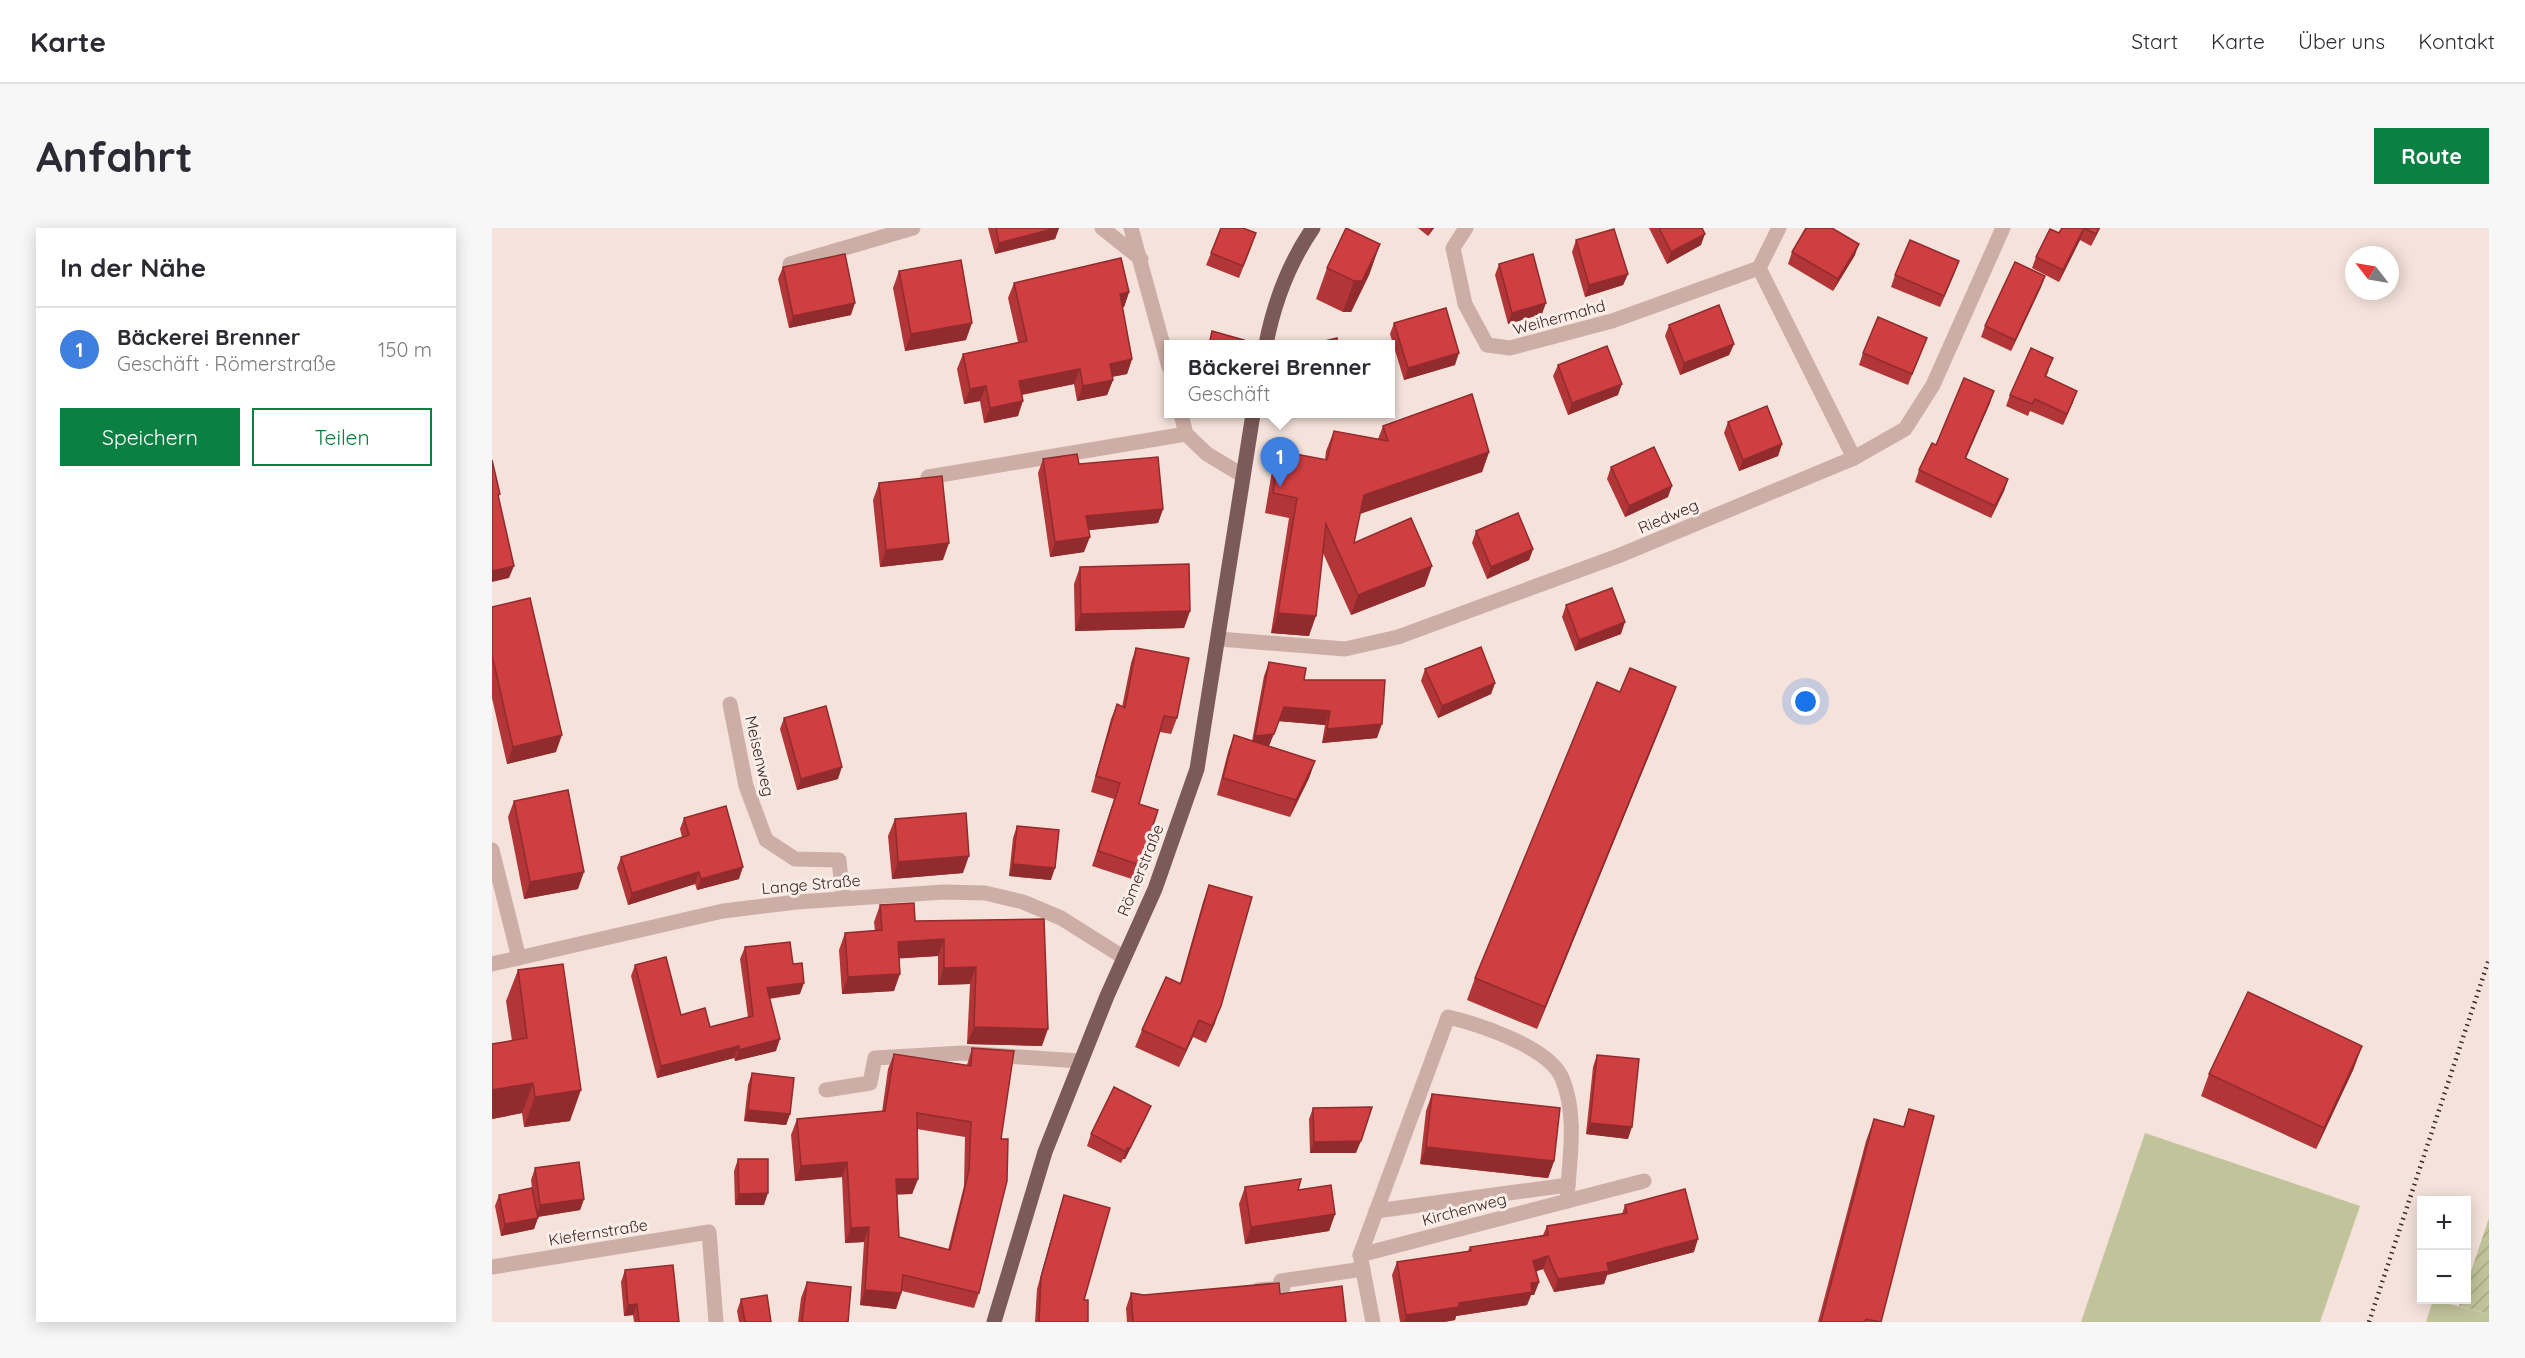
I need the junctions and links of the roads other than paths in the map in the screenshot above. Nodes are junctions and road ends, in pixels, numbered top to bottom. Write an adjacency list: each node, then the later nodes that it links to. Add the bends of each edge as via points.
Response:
1 (913, 228): 9 (street)
2 (1102, 228): 8 (street)
3 (1131, 228): 8 (street)
4 (1313, 228): 11 (main road, via 1280,291)
5 (1466, 228): 10 (street, Weihermahd, via 1453,248 1465,304 1487,345 1510,348 1612,321)
6 (1779, 228): 10 (street)
7 (2003, 228): 16 (street, Riedweg, via 1933,385 1905,429)
8 (1141, 259): 12 (street)
9 (790, 264)
10 (1759, 268): 16 (street)
11 (1267, 340)
12 (1164, 349)
13 (1182, 418): 15 (street)
14 (1252, 418): 17 (main road, Römerstraße)
15 (1186, 434): 17 (street, via 1207,454); 18 (street)
16 (1854, 458): 19 (street, Riedweg, via 1618,556 1398,637 1345,649)
17 (1242, 475): 19 (main road, Römerstraße)
18 (928, 477)
19 (1219, 639): 24 (main road, Römerstraße, via 1197,769 1155,889)
20 (730, 704): 22 (street, Meisenweg, via 746,786 766,840 795,859 839,860)
21 (492, 850): 23 (street)
22 (843, 898): 24 (street, Lange Straße, via 944,892 1005,896 1061,918); 25 (street, Lange Straße, via 723,911)
23 (499, 908): 25 (street)
24 (1123, 957): 27 (main road, Römerstraße)
25 (519, 958): 26 (street, Lange Straße)
26 (492, 964)
27 (1080, 1061): 28 (street, via 962,1053 875,1058 870,1083); 37 (main road, Römerstraße, via 1045,1152)
28 (826, 1090)
29 (1644, 1181): 31 (street, Kirchenweg)
30 (1568, 1185): 31 (street); 32 (street); 32 (street, via 1572,1120 1562,1076 1540,1053 1478,1024 1448,1017)
31 (1567, 1201): 33 (street, Kirchenweg)
32 (1376, 1211): 33 (street)
33 (1361, 1262): 35 (street, Kirchenweg, via 1281,1281 1283,1288); 38 (street)
34 (492, 1266): 36 (street, Kiefernstraße, via 709,1232)
35 (1238, 1292)
36 (716, 1322)
37 (994, 1322)
38 (1373, 1322)

